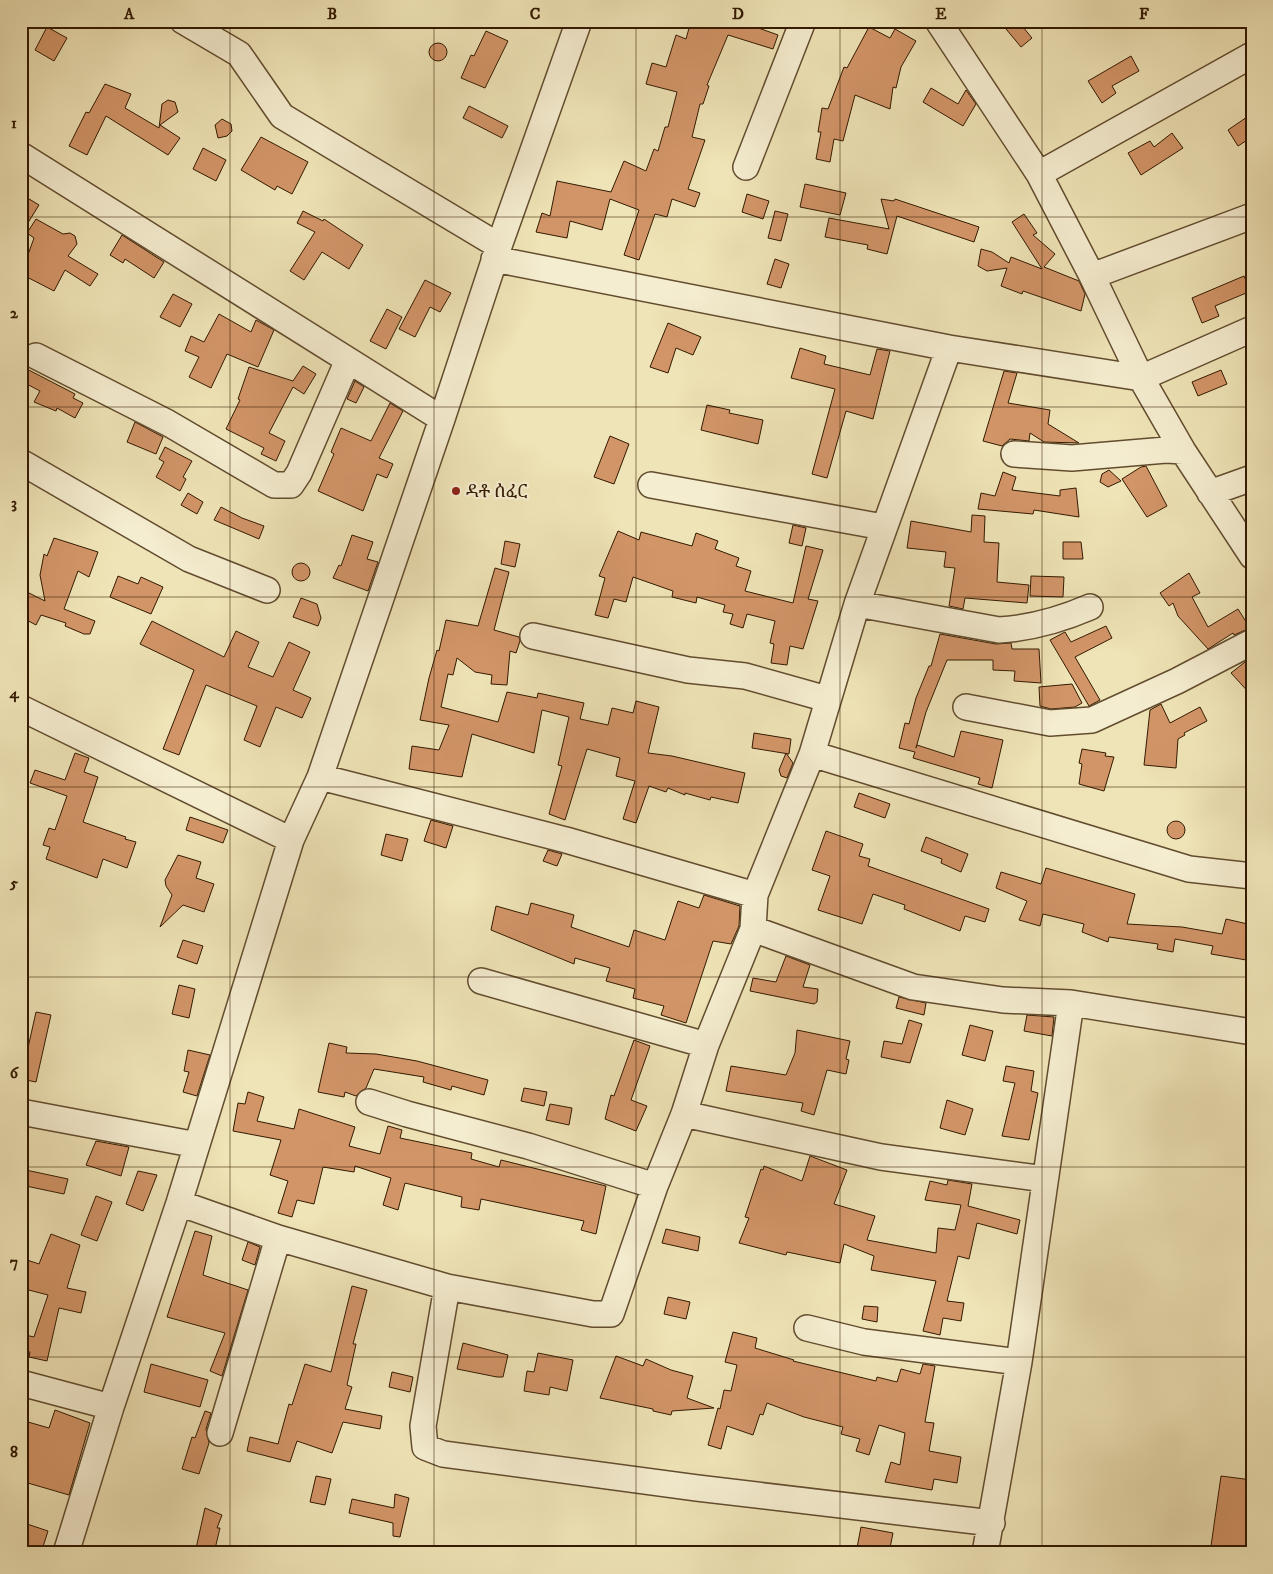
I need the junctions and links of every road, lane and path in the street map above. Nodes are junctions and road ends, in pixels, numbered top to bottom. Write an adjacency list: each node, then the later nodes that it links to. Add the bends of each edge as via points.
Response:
1 (184, 21): 10 (street, via 239,54 282,116)
2 (579, 21): 10 (street)
3 (803, 21): 7 (street)
4 (938, 21): 8 (street)
5 (1252, 55): 8 (street)
6 (21, 155): 15 (street)
7 (746, 167)
8 (1039, 174): 11 (street)
9 (1252, 216): 11 (street)
10 (496, 252): 13 (street); 17 (street)
11 (1092, 276): 16 (street)
12 (1252, 330): 16 (street)
13 (949, 348): 16 (street); 24 (street)
14 (36, 356): 15 (street, via 168,423 274,485 291,485 299,473)
15 (348, 360): 17 (street)
16 (1141, 378): 18 (street)
17 (442, 419): 35 (street)
18 (1183, 451): 19 (street, via 1072,458); 23 (street)
19 (1014, 454)
20 (21, 462): 26 (street, via 189,559)
21 (1252, 478): 23 (street)
22 (651, 486): 24 (street)
23 (1210, 493): 25 (street)
24 (883, 527): 27 (street)
25 (1252, 556)
26 (267, 590)
27 (857, 604): 28 (street, via 999,630 1023,629 1058,621); 31 (street)
28 (1090, 607)
29 (533, 636): 31 (street, via 688,670 745,676)
30 (1252, 642): 32 (street, via 1092,720 1050,723)
31 (826, 699): 34 (street)
32 (966, 707)
33 (21, 708): 36 (street)
34 (812, 754): 37 (street, via 1189,869); 38 (street)
35 (320, 777): 36 (street); 38 (street, via 566,840)
36 (291, 840): 47 (street)
37 (1252, 876)
38 (755, 895): 39 (street)
39 (753, 929): 41 (street, via 913,987 1003,1000); 43 (street)
40 (481, 982): 43 (street)
41 (1071, 1003): 42 (street); 48 (street)
42 (1252, 1032)
43 (706, 1045): 46 (street)
44 (369, 1102): 49 (street, via 528,1146)
45 (21, 1112): 47 (street)
46 (684, 1114): 48 (street, via 882,1157); 49 (street)
47 (197, 1145): 50 (street)
48 (1045, 1179): 54 (street)
49 (655, 1186): 52 (street, via 611,1314 593,1314)
50 (179, 1203): 51 (street); 56 (street)
51 (278, 1238): 52 (street); 57 (street)
52 (447, 1287): 58 (street, via 423,1426 425,1447 443,1454)
53 (807, 1328): 54 (street, via 864,1342)
54 (1019, 1362): 58 (street)
55 (21, 1383): 56 (street)
56 (111, 1407): 59 (street)
57 (220, 1433)
58 (992, 1523): 60 (street)
59 (66, 1553)
60 (986, 1553)

